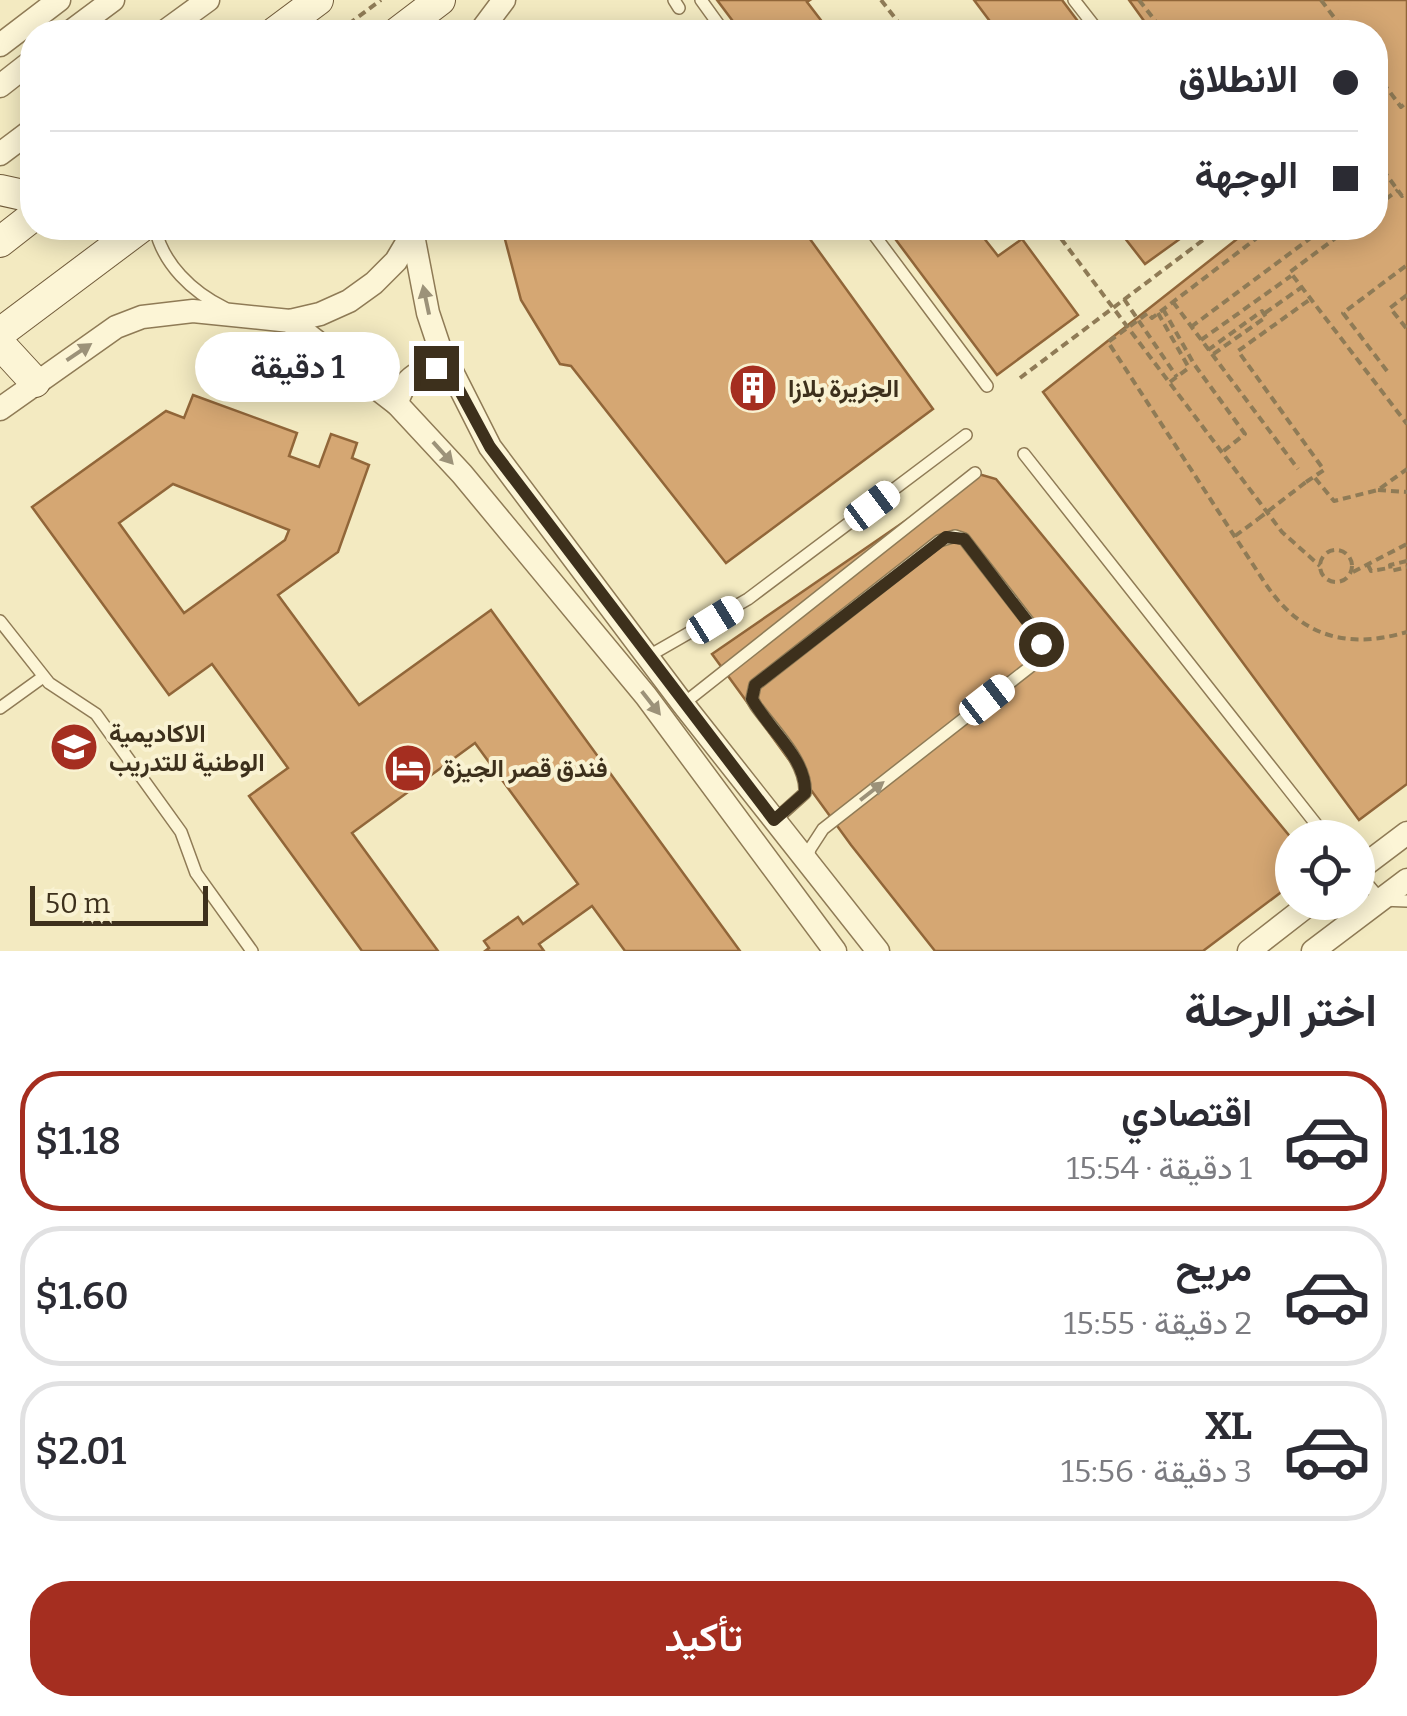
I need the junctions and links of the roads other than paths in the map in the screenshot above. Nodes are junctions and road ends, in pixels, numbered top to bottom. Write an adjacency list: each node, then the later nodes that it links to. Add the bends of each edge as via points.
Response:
1 (59, 0): 7 (street)
2 (114, 0): 8 (street)
3 (208, 0): 9 (street)
4 (318, 0): 10 (street)
5 (440, 0): 11 (street)
6 (1074, 0): 12 (lane)
7 (33, 20)
8 (86, 20)
9 (180, 20)
10 (291, 20)
11 (414, 20)
12 (1090, 20)
13 (20, 30): 14 (street)
14 (0, 45)
15 (20, 70): 16 (street)
16 (0, 86)
17 (20, 226): 23 (street)
18 (124, 240): 26 (street)
19 (159, 240): 24 (lane, via 200,296)
20 (409, 240): 25 (street, via 396,261 349,301)
21 (416, 240): 28 (street, one-way to 21, via 428,313)
22 (878, 240): 30 (lane)
23 (0, 242)
24 (244, 316): 25 (street); 29 (street, one-way to 24, via 142,317)
25 (290, 321): 31 (street)
26 (0, 333)
27 (0, 344): 29 (street)
28 (448, 369): 31 (street, via 414,375); 37 (street, via 490,447)
29 (35, 382): 32 (street)
30 (987, 386)
31 (397, 404): 44 (street, one-way to 44, via 646,696)
32 (0, 409)
33 (966, 435): 37 (lane, via 748,599)
34 (1024, 454): 42 (lane)
35 (976, 473): 39 (lane)
36 (0, 621): 38 (lane)
37 (647, 656): 39 (street)
38 (43, 677): 40 (lane); 54 (lane, via 100,718 181,832 200,879)
39 (683, 704): 41 (street)
40 (0, 708)
41 (774, 820): 44 (street); 46 (street); 46 (lane, one-way to 41, via 823,829 1040,654 1036,633 964,539 939,542 755,685 752,699 806,783 805,793)
42 (1313, 820)
43 (1407, 833): 45 (street)
44 (755, 838): 55 (street)
45 (1375, 858)
46 (806, 860): 56 (street)
47 (1407, 880): 49 (street)
48 (1375, 893): 49 (lane)
49 (1380, 900): 50 (lane); 53 (street)
50 (1407, 901)
51 (1290, 920): 57 (street)
52 (1326, 920): 53 (street)
53 (1337, 933): 58 (street)
54 (252, 951)
55 (836, 951)
56 (878, 951)
57 (1249, 951)
58 (1313, 951)

